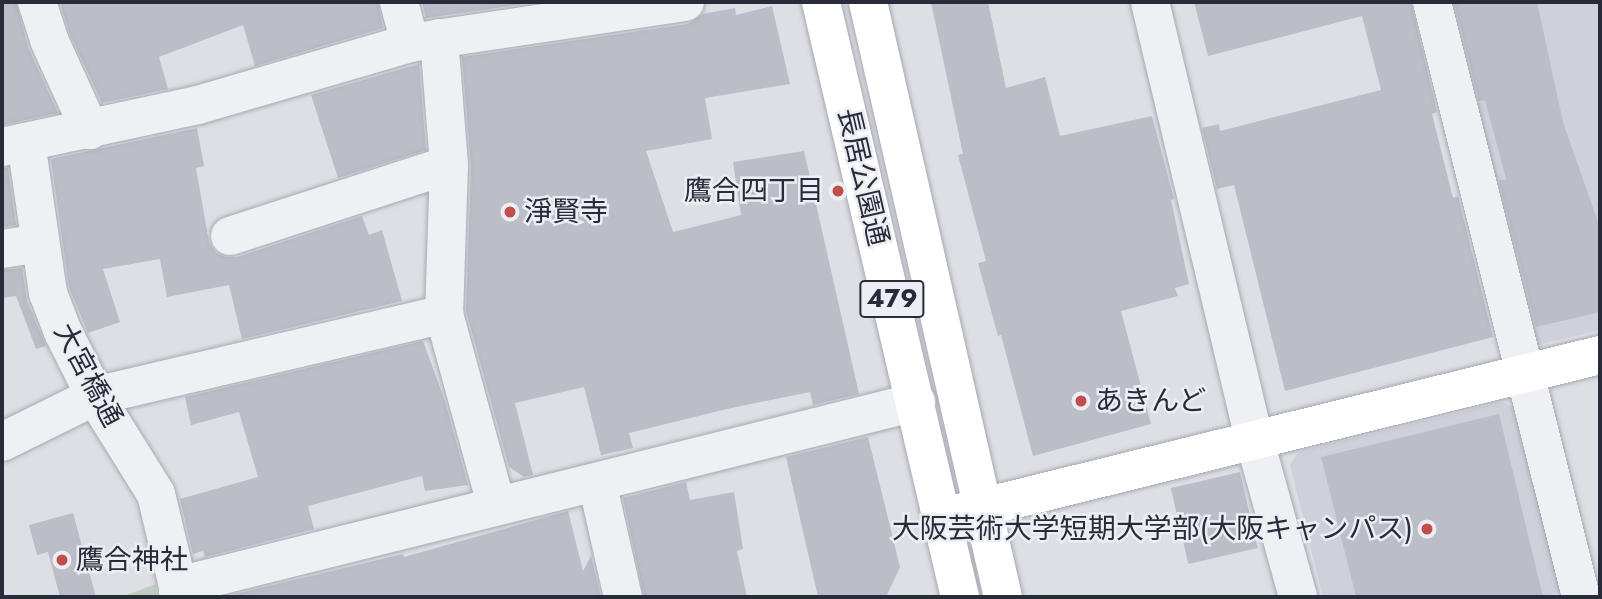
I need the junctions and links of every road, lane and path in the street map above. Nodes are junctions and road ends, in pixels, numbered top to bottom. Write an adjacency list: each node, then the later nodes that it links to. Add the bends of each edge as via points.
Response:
1 (37, 2): 10 (street)
2 (399, 2): 9 (street)
3 (685, 2): 8 (street)
4 (821, 2): 20 (main road, 長居公園通 / 479)
5 (868, 2): 25 (main road, 長居公園通 / 479)
6 (1150, 2): 21 (street)
7 (1432, 2): 18 (street)
8 (554, 11): 9 (street)
9 (424, 40): 10 (street, via 198,105); 12 (street)
10 (90, 130): 11 (street)
11 (14, 145): 14 (street, 大宮橋通)
12 (449, 165): 13 (street); 16 (street)
13 (230, 236)
14 (39, 243): 15 (street); 19 (street, 大宮橋通, via 48,293)
15 (2, 249)
16 (444, 314): 19 (street); 24 (street)
17 (1600, 355): 18 (main road)
18 (1525, 374): 21 (main road); 32 (street)
19 (95, 396): 22 (street); 28 (street, 大宮橋通, via 156,494)
20 (916, 402): 23 (street); 26 (main road, 長居公園通 / 479)
21 (1254, 438): 25 (main road); 31 (street)
22 (2, 442)
23 (597, 482): 24 (street); 30 (street)
24 (496, 504): 28 (street)
25 (983, 507): 26 (main road); 27 (main road, 長居公園通 / 479)
26 (943, 517): 29 (main road, 長居公園通 / 479)
27 (1002, 591): 29 (street)
28 (178, 592)
29 (954, 596)
30 (623, 597)
31 (1298, 597)
32 (1581, 597)

